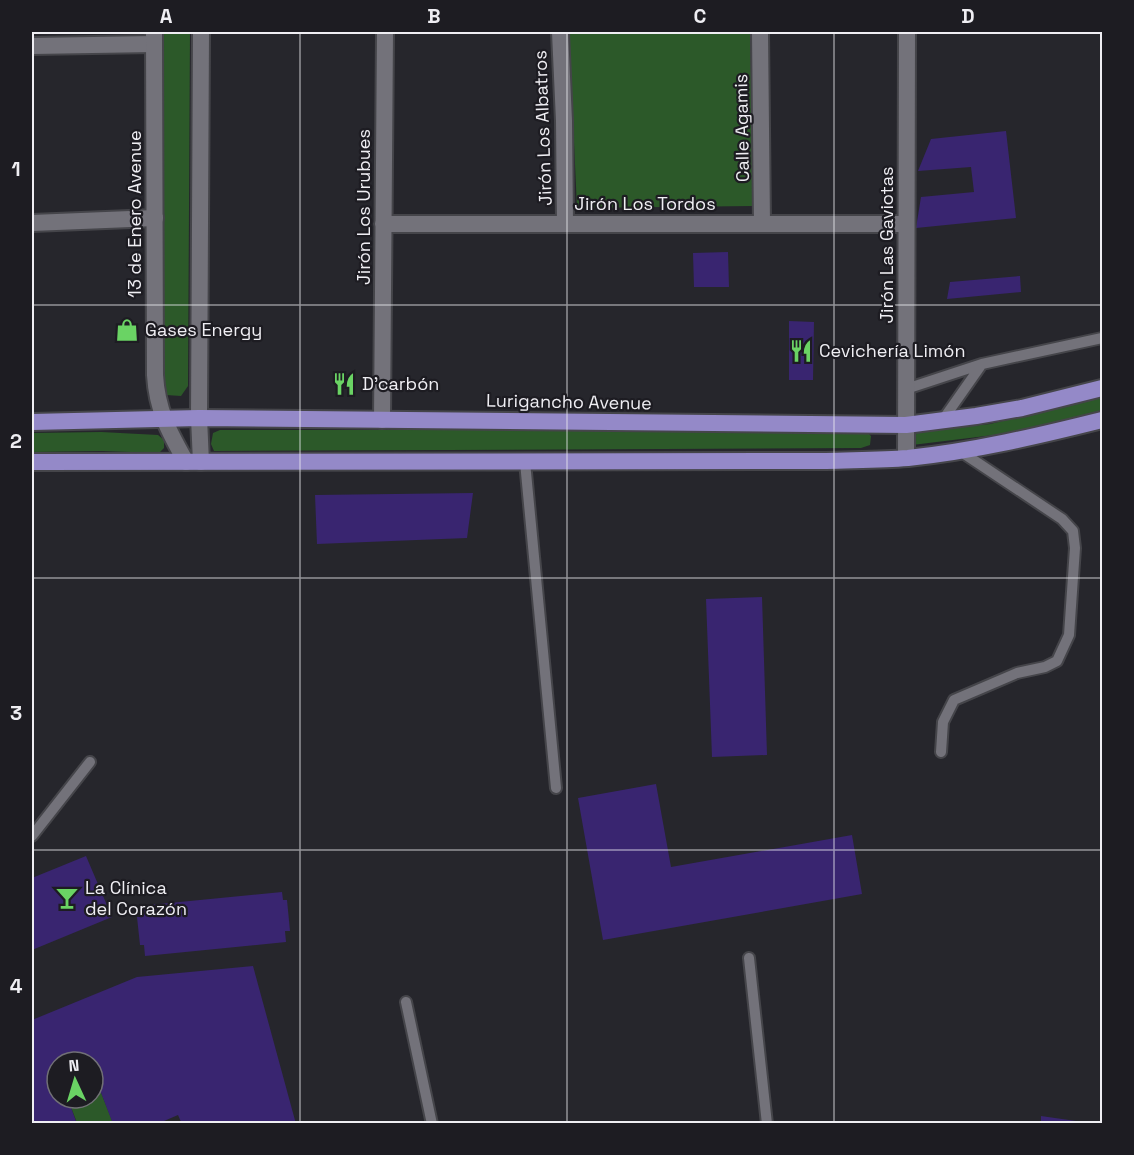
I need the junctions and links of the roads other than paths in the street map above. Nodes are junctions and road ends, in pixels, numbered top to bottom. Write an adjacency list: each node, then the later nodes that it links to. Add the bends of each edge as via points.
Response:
1 (201, 32): 19 (street)
2 (385, 32): 10 (street, Jirón Los Urubues)
3 (560, 32): 11 (street, Jirón Los Albatros)
4 (760, 32): 12 (street, Calle Agamis)
5 (907, 32): 13 (street, Jirón Las Gaviotas)
6 (154, 38): 7 (street); 8 (street, 13 de Enero Avenue)
7 (32, 46)
8 (155, 218): 9 (street); 18 (street, 13 de Enero Avenue, via 155,375)
9 (32, 223)
10 (383, 224): 11 (street, Jirón Los Tordos); 20 (street, Jirón Los Urubues)
11 (565, 224): 12 (street, Jirón Los Tordos)
12 (762, 224): 13 (street, Jirón Los Tordos)
13 (906, 224): 17 (street, Jirón Las Gaviotas)
14 (1102, 338): 15 (lane)
15 (982, 364): 17 (lane); 22 (lane)
16 (1102, 388): 22 (main road, Lurigancho Avenue, via 1022,408)
17 (906, 389): 24 (street, Jirón Las Gaviotas)
18 (164, 418): 19 (main road, Lurigancho Avenue); 23 (main road, Lurigancho Avenue); 28 (street, 13 de Enero Avenue, via 171,435)
19 (199, 418): 20 (main road, Lurigancho Avenue); 28 (street)
20 (382, 420): 24 (main road, Lurigancho Avenue)
21 (1102, 420): 25 (main road)
22 (942, 421): 24 (main road, Lurigancho Avenue)
23 (32, 422)
24 (906, 425): 26 (street, Jirón Las Gaviotas)
25 (960, 450): 26 (main road); 30 (lane, via 1062,519 1073,531 1075,548 1069,635 1057,661 1017,672 954,700 943,722)
26 (906, 458): 29 (main road)
27 (32, 462): 28 (main road)
28 (194, 462): 29 (main road)
29 (525, 462): 32 (lane)
30 (941, 752)
31 (90, 762): 33 (lane)
32 (556, 788)
33 (32, 836)
34 (749, 958): 37 (lane)
35 (406, 1002): 36 (lane)
36 (432, 1124)
37 (766, 1124)

